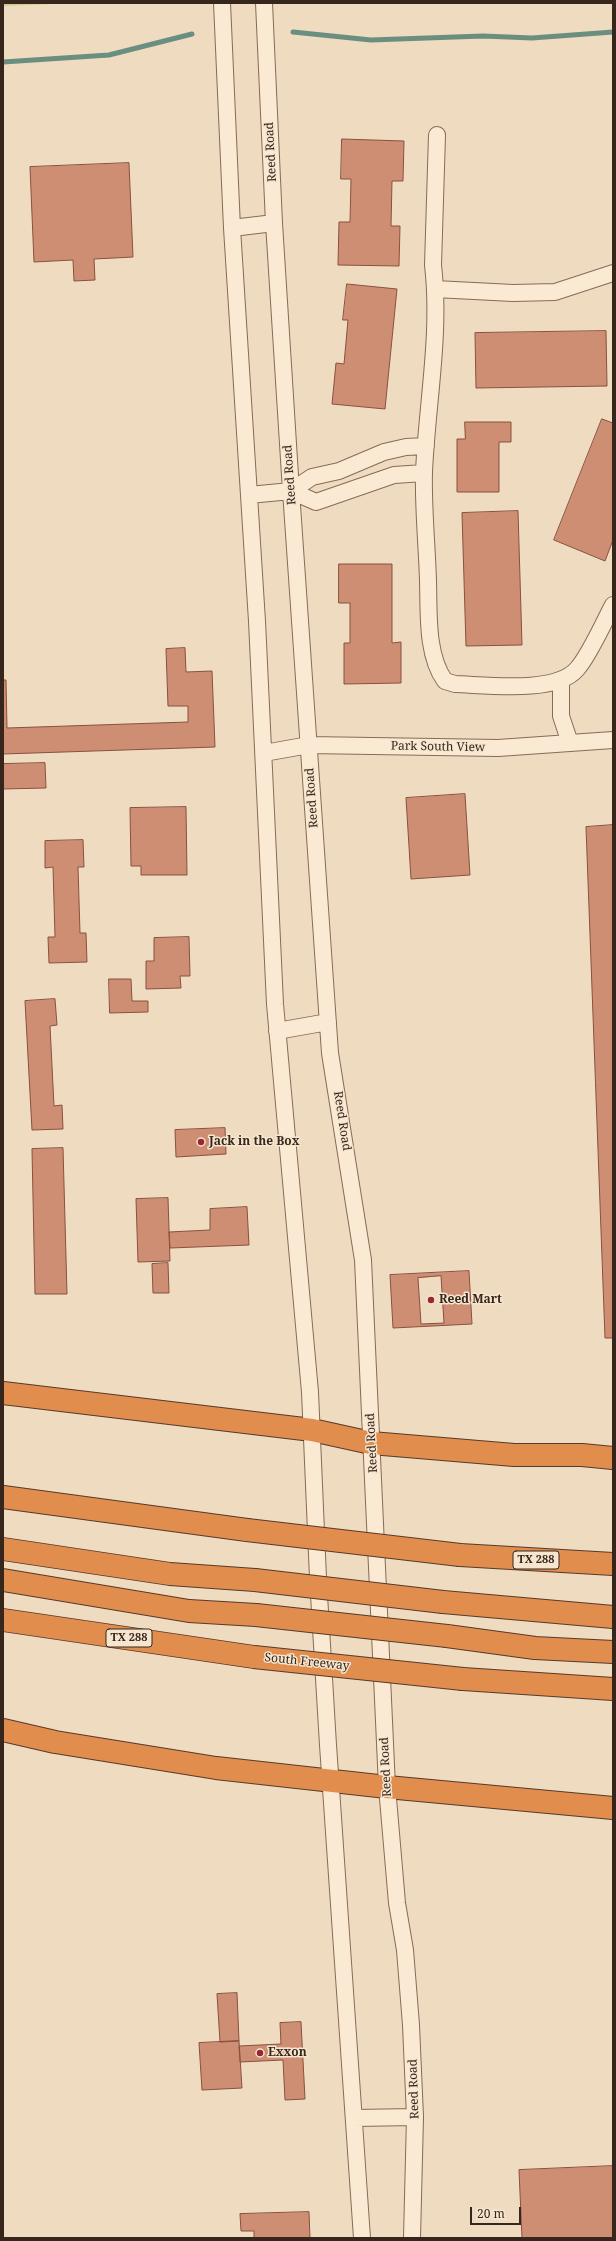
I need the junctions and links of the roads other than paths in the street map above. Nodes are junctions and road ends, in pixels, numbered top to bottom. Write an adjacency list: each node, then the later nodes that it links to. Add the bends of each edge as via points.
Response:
1 (222, 3): 5 (street)
2 (264, 3): 4 (street, Reed Road)
3 (438, 135): 7 (street, via 433,265)
4 (274, 223): 5 (street); 10 (street, Reed Road)
5 (232, 228): 11 (street)
6 (613, 273): 7 (street, via 555,292 513,293)
7 (435, 289): 8 (street)
8 (426, 446): 9 (street); 10 (street, via 384,452 339,471 312,477)
9 (424, 473): 10 (street, via 394,475 316,502); 13 (street, via 429,608 438,671 445,681 455,684 539,686)
10 (291, 491): 11 (street); 16 (street, Reed Road)
11 (249, 495): 17 (street)
12 (613, 604): 13 (street, via 578,669)
13 (561, 680): 15 (street, via 560,716)
14 (613, 740): 15 (street, Park South View)
15 (570, 743): 16 (street, Park South View, via 498,748)
16 (308, 745): 17 (street, Park South View); 18 (street, Reed Road)
17 (264, 753): 19 (street)
18 (328, 1022): 19 (street); 22 (street, Reed Road, via 330,1053 363,1260)
19 (277, 1031): 21 (street)
20 (3, 1393): 21 (highway)
21 (312, 1430): 22 (highway); 33 (street)
22 (371, 1443): 23 (highway, via 514,1455 582,1455); 34 (street, Reed Road)
23 (613, 1458)
24 (3, 1497): 26 (highway, TX 288, bridge, via 460,1556)
25 (3, 1548): 28 (highway, bridge, via 170,1574 255,1580 443,1602)
26 (613, 1564)
27 (3, 1580): 30 (highway, bridge, via 189,1611 256,1615 535,1648)
28 (613, 1617)
29 (3, 1620): 31 (highway, South Freeway / TX 288, bridge, via 254,1657 463,1679)
30 (613, 1652)
31 (613, 1689)
32 (3, 1730): 33 (highway, via 55,1742 216,1768)
33 (330, 1780): 34 (highway); 37 (street)
34 (387, 1787): 35 (highway); 36 (street, Reed Road, via 397,1903 405,1950)
35 (613, 1808)
36 (415, 2117): 37 (street); 39 (street, Reed Road)
37 (356, 2118): 38 (street)
38 (362, 2238)
39 (412, 2238)

